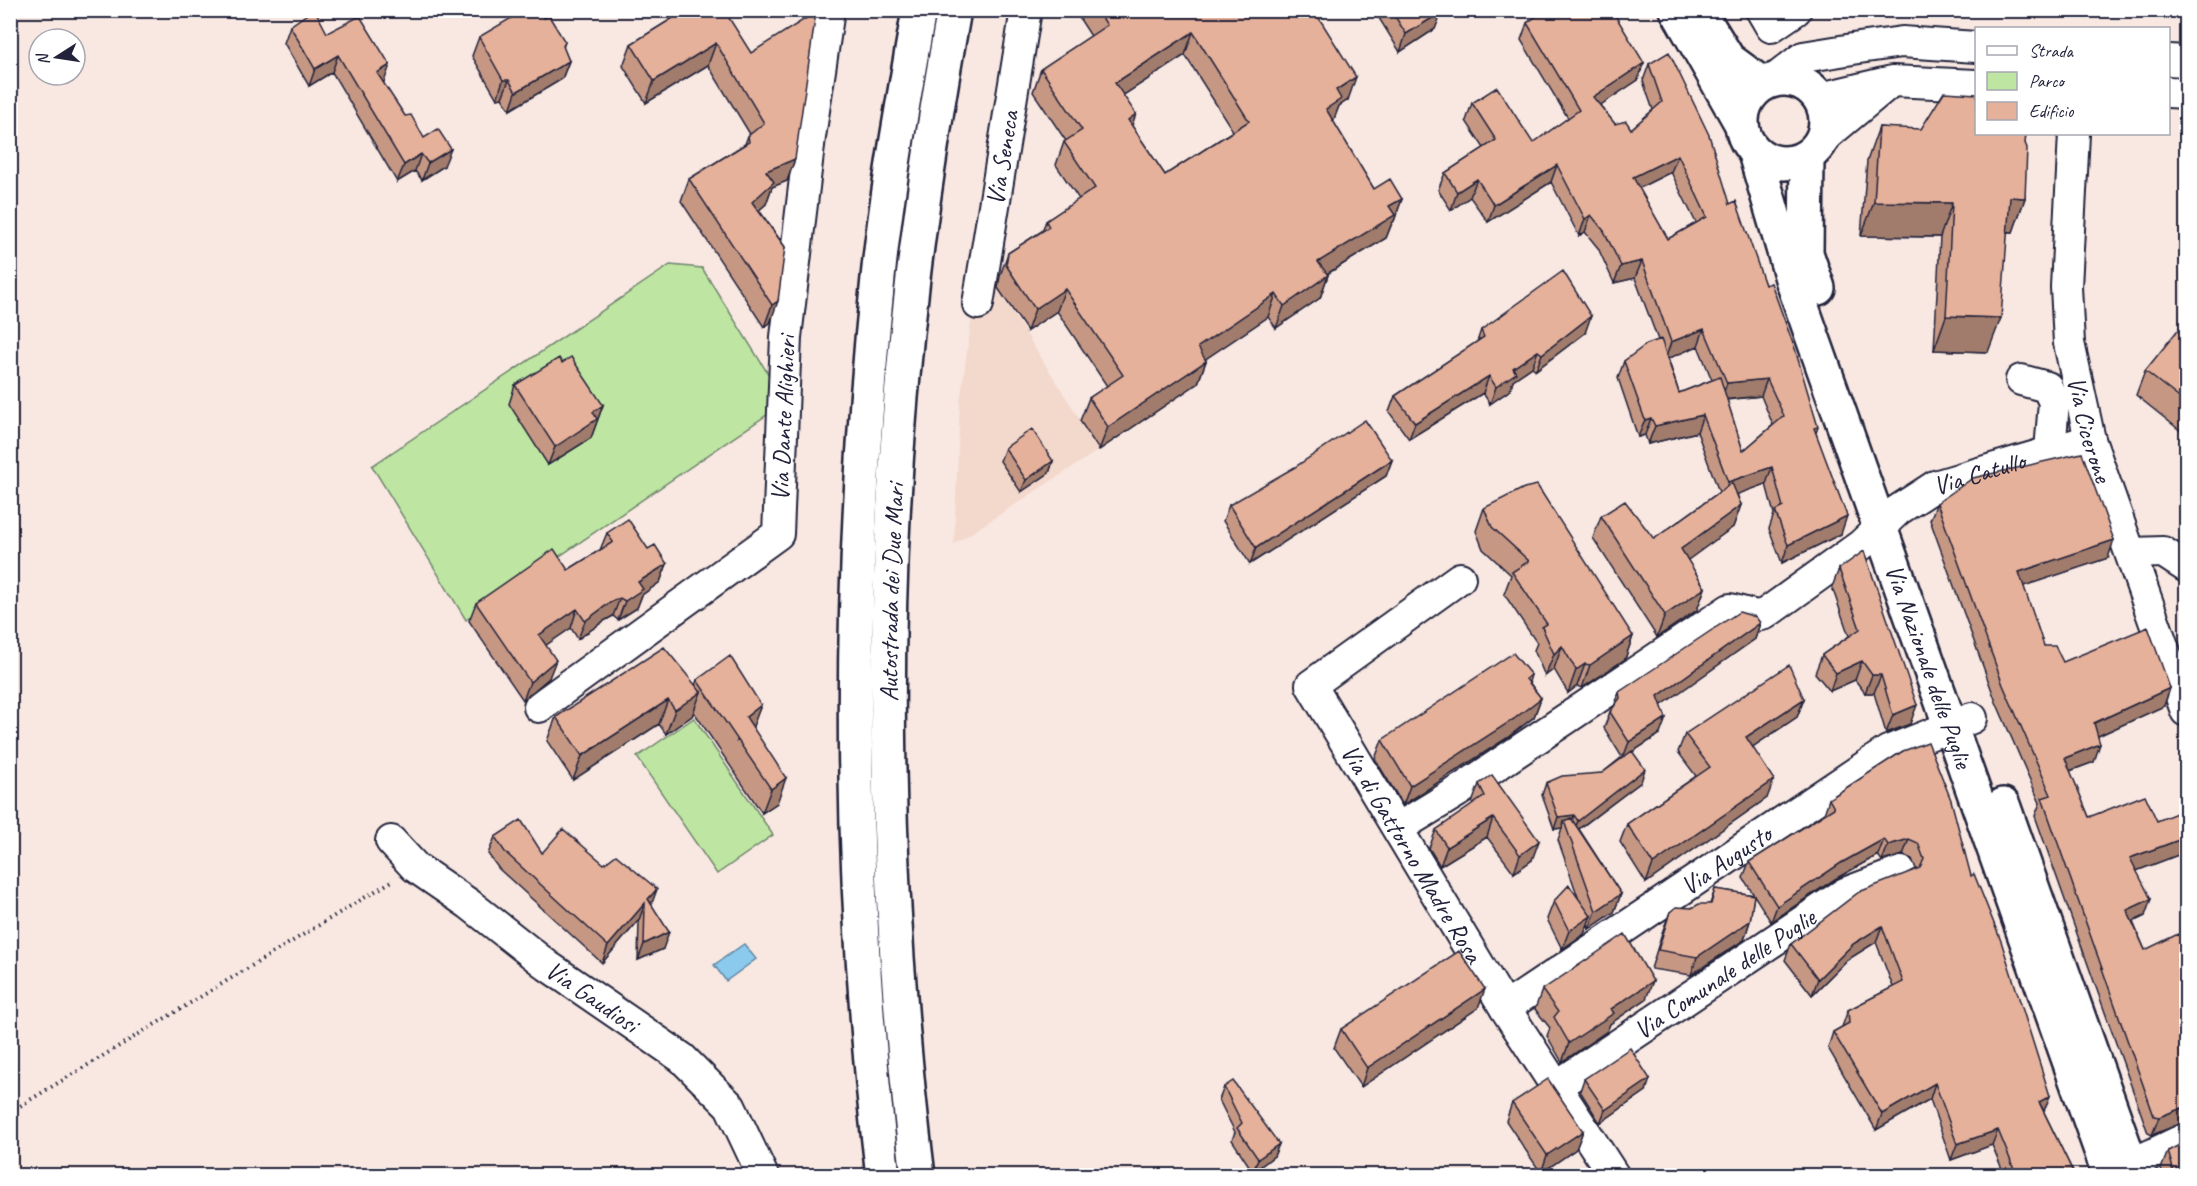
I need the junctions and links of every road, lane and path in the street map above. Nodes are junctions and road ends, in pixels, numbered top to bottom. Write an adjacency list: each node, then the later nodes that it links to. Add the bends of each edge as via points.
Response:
1 (829, 10): 31 (street, Via Dante Alighieri, via 786,337 778,534)
2 (919, 10): 44 (main road, Autostrada dei Due Mari, via 878,276 858,552 856,828 864,980)
3 (954, 10): 45 (main road, Autostrada dei Due Mari, via 913,280 892,554 888,691 890,829 897,966)
4 (1026, 10): 23 (street, Via Seneca)
5 (1677, 10): 19 (main road)
6 (1698, 10): 14 (main road, via 1728,59)
7 (1761, 10): 8 (street, via 1771,27)
8 (1796, 10)
9 (1975, 47): 10 (street, via 1902,42)
10 (1859, 48): 14 (street, via 1803,57); 17 (street)
11 (2170, 60): 12 (street)
12 (2187, 61)
13 (1892, 81): 15 (street); 17 (street); 21 (street)
14 (1768, 82): 17 (main road, via 1788,78); 19 (main road, via 1746,101)
15 (1975, 85)
16 (2170, 92): 18 (street)
17 (1815, 93): 21 (main road, via 1825,111 1826,125)
18 (2187, 93)
19 (1741, 123): 22 (main road)
20 (2074, 135): 25 (street, Via Cicerone, via 2066,287 2069,343)
21 (1815, 148): 22 (main road, via 1794,163 1781,164); 27 (main road, Via Nazionale delle Puglie, via 1806,253)
22 (1755, 153): 27 (main road, Via Nazionale delle Puglie, via 1793,282)
23 (978, 304)
24 (2021, 380): 26 (street, via 2047,387 2054,402)
25 (2090, 440): 26 (street, Via Catullo); 28 (street, Via Cicerone)
26 (2050, 451): 27 (street, Via Catullo, via 1935,486)
27 (1890, 519): 33 (main road, Via Nazionale delle Puglie); 34 (street, Via Catullo, via 1764,614 1756,616 1730,609 1717,616)
28 (2132, 553): 29 (street, via 2163,552); 32 (street, Via Cicerone)
29 (2187, 567)
30 (1460, 578): 34 (street, Via di Gattorno Madre Rosa, via 1311,685)
31 (539, 707)
32 (2187, 711)
33 (1961, 721): 38 (street, Via Augusto, via 1888,751); 42 (main road, Via Nazionale delle Puglie)
34 (1398, 828): 38 (street, Via di Gattorno Madre Rosa)
35 (391, 842): 36 (street, Via Gaudiosi)
36 (415, 867): 40 (path); 43 (street, Via Gaudiosi, via 548,966 682,1058 729,1106)
37 (1901, 872): 39 (street, Via Comunale delle Puglie, via 1845,893)
38 (1505, 1008): 39 (street, Via di Gattorno Madre Rosa)
39 (1555, 1087): 46 (street, Via di Gattorno Madre Rosa)
40 (10, 1112)
41 (2187, 1138): 42 (street)
42 (2121, 1172)
43 (762, 1176)
44 (883, 1176)
45 (918, 1176)
46 (1614, 1176)

